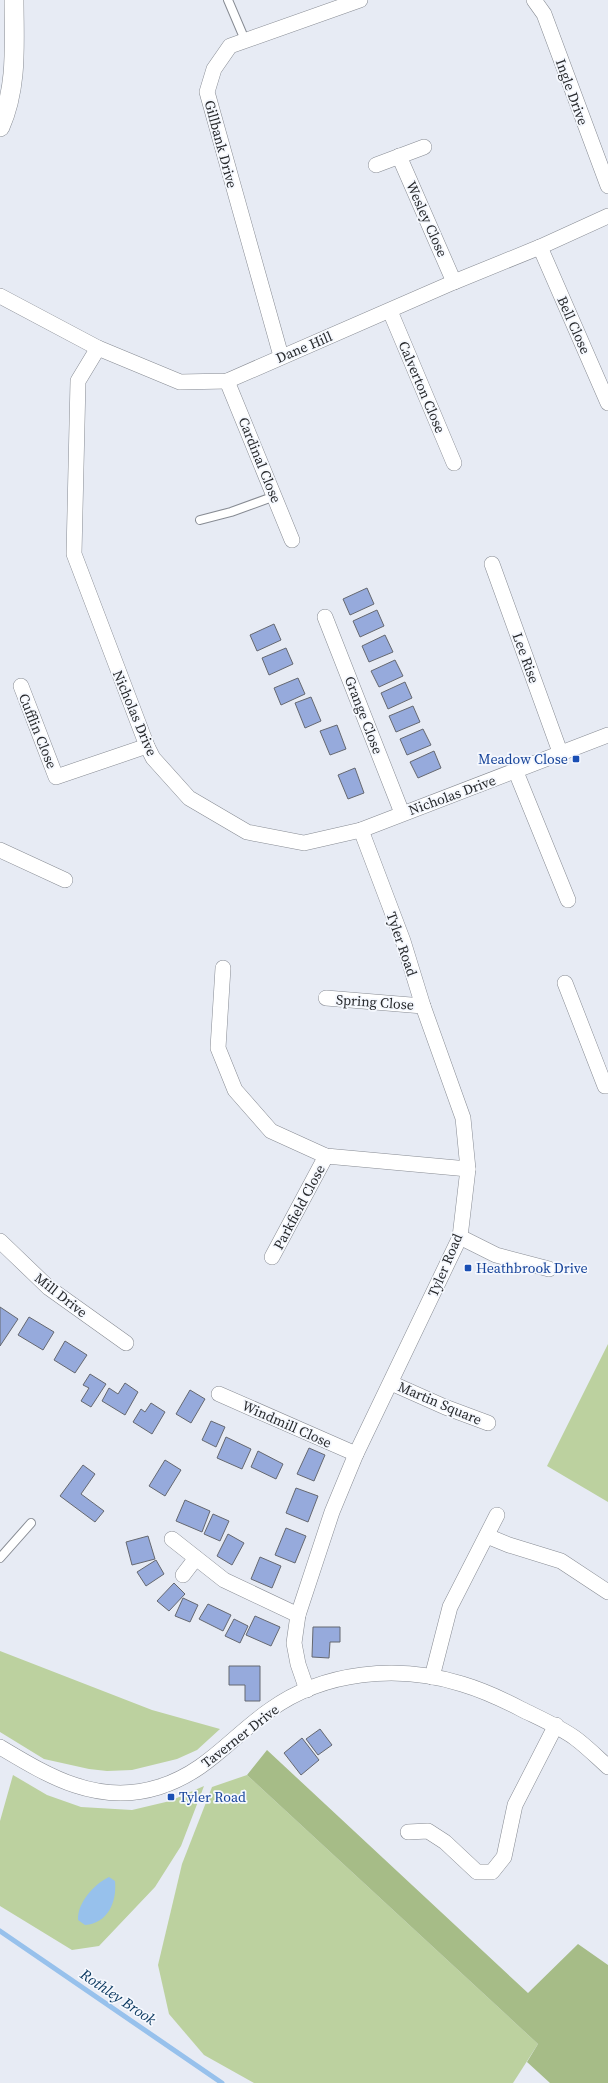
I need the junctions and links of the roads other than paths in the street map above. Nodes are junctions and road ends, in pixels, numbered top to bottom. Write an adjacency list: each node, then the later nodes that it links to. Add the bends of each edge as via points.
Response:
1 (14, 0): 6 (street, via 12,90)
2 (228, 0): 5 (lane)
3 (360, 0): 5 (street, Gillbank Drive)
4 (534, 0): 10 (street, Ingle Drive, via 544,14)
5 (245, 40): 17 (street, Gillbank Drive, via 230,46 214,69 207,92)
6 (0, 127)
7 (424, 147): 8 (street)
8 (399, 156): 9 (street); 13 (street, Wesley Close)
9 (376, 165)
10 (608, 186)
11 (608, 216): 12 (street, Dane Hill)
12 (540, 247): 13 (street, Dane Hill); 19 (street, Bell Close)
13 (454, 282): 15 (street, Dane Hill)
14 (0, 296): 16 (street, Dane Hill)
15 (390, 311): 17 (street, Dane Hill); 20 (street, Calverton Close)
16 (98, 348): 18 (street, Dane Hill, via 180,382); 28 (street, Nicholas Drive, via 78,382 74,554)
17 (281, 356): 18 (street, Dane Hill)
18 (227, 381): 21 (street, Cardinal Close)
19 (608, 403)
20 (454, 463)
21 (275, 496): 22 (lane, via 232,512); 23 (street, Cardinal Close)
22 (200, 520)
23 (292, 540)
24 (492, 564): 29 (street, Lee Rise)
25 (326, 618): 31 (street, Grange Close)
26 (20, 686): 28 (street, Cufflin Close, via 56,777)
27 (608, 735): 29 (street, Nicholas Drive)
28 (147, 746): 32 (street, Nicholas Drive, via 153,758 189,798 247,832 304,843)
29 (560, 752): 30 (street, Nicholas Drive)
30 (516, 772): 31 (street, Nicholas Drive); 35 (street)
31 (402, 813): 32 (street, Nicholas Drive)
32 (361, 830): 39 (street, Tyler Road, via 403,941)
33 (0, 850): 34 (street)
34 (65, 880)
35 (568, 900)
36 (223, 968): 41 (street, via 218,1048 235,1090 271,1131)
37 (565, 983): 40 (street)
38 (326, 998): 39 (street, Spring Close)
39 (423, 1006): 42 (street, Tyler Road, via 464,1118)
40 (606, 1086)
41 (326, 1156): 42 (street); 45 (street, Parkfield Close)
42 (468, 1169): 43 (street, Tyler Road)
43 (460, 1237): 46 (street, via 496,1255); 48 (street, Tyler Road)
44 (0, 1241): 47 (street, Mill Drive, via 49,1288)
45 (272, 1257)
46 (549, 1269)
47 (126, 1344)
48 (391, 1382): 50 (street, Martin Square, via 445,1407); 51 (street, Tyler Road)
49 (219, 1394): 51 (street, Windmill Close)
50 (488, 1423)
51 (356, 1454): 60 (street, Tyler Road, via 332,1512)
52 (496, 1515): 54 (street)
53 (31, 1523): 56 (lane)
54 (487, 1536): 59 (street, via 561,1561); 61 (street, via 450,1607)
55 (172, 1539): 57 (street)
56 (0, 1558)
57 (196, 1558): 58 (street); 60 (street, via 224,1580)
58 (183, 1575)
59 (608, 1592)
60 (298, 1615): 62 (street, Tyler Road, via 294,1643)
61 (432, 1677): 62 (street, Taverner Drive, via 360,1674 335,1679); 63 (street, Taverner Drive, via 461,1683 495,1696)
62 (306, 1690): 64 (street, Taverner Drive, via 270,1710 205,1764 159,1787 134,1792 84,1789 60,1781)
63 (556, 1725): 65 (street, Taverner Drive); 66 (street, via 515,1805 504,1857 492,1872 477,1872 445,1842 428,1831)
64 (0, 1747)
65 (608, 1767)
66 (408, 1832)

